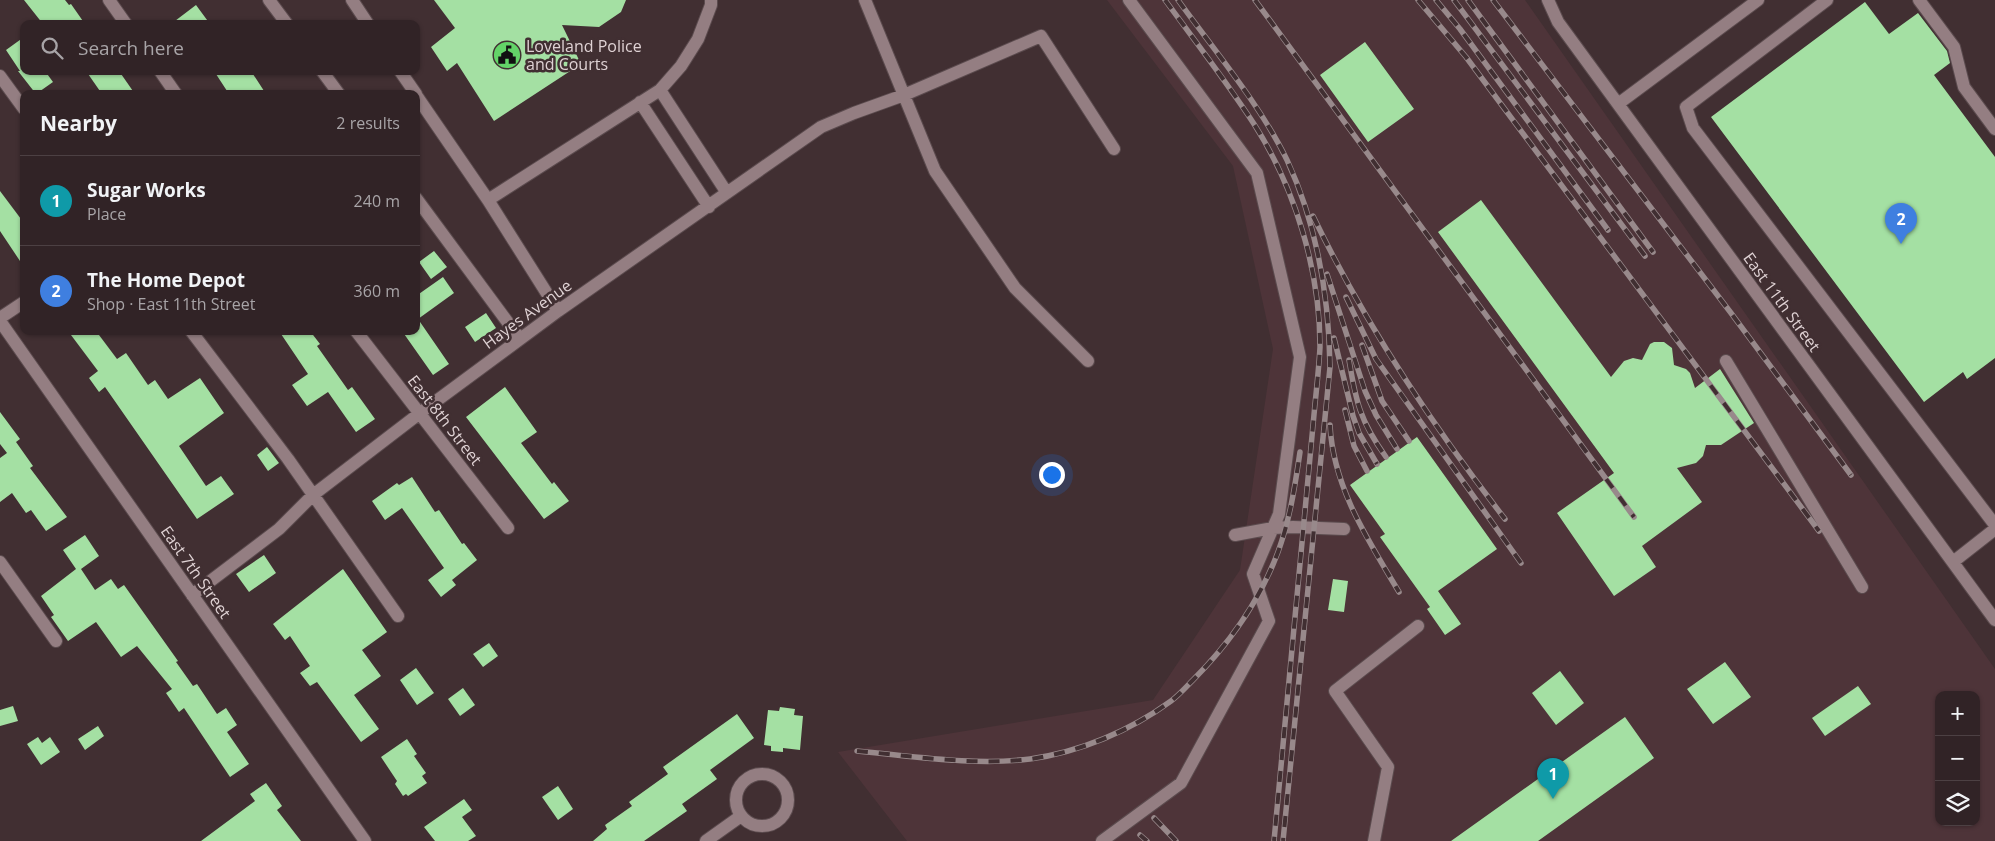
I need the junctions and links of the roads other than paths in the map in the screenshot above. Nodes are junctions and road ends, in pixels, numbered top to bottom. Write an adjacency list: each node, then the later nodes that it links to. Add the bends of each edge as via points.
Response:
1 (109, 0): 11 (street)
2 (269, 0): 12 (street)
3 (352, 0): 13 (street)
4 (711, 0): 21 (street, via 712,5 698,39)
5 (866, 0): 22 (street)
6 (1129, 0): 45 (street, via 1257,173 1300,357 1280,514)
7 (1548, 0): 26 (street, East 11th Street, via 1558,22)
8 (1758, 0): 26 (street)
9 (1827, 0): 43 (street, via 1686,106 1693,128)
10 (1919, 0): 27 (street, via 1954,47 1964,87)
11 (123, 20)
12 (284, 20)
13 (365, 20)
14 (163, 75): 18 (street)
15 (325, 75): 19 (street)
16 (403, 75): 20 (street)
17 (0, 76): 25 (street)
18 (173, 90)
19 (336, 90)
20 (413, 90)
21 (660, 90): 24 (street); 29 (street)
22 (904, 95): 28 (street, Hayes Avenue, via 1041,36); 29 (street, Hayes Avenue, via 821,127); 39 (street, via 934,171 1015,288)
23 (420, 100): 30 (street)
24 (640, 102): 30 (street); 32 (street)
25 (20, 104)
26 (1618, 104): 50 (street, East 11th Street)
27 (1995, 129)
28 (1114, 149)
29 (727, 193): 32 (street, Hayes Avenue)
30 (488, 200): 34 (street)
31 (420, 203): 38 (street)
32 (708, 207): 34 (street, Hayes Avenue)
33 (20, 305): 35 (street)
34 (558, 311): 38 (street, Hayes Avenue)
35 (0, 320): 52 (street, East 7th Street)
36 (194, 335): 42 (street)
37 (359, 335): 41 (street, East 8th Street)
38 (520, 339): 41 (street, Hayes Avenue)
39 (1088, 360)
40 (1726, 361): 51 (street)
41 (420, 413): 42 (street, Hayes Avenue); 44 (street, East 8th Street)
42 (312, 495): 52 (street, Hayes Avenue, via 279,529); 53 (street)
43 (1995, 525)
44 (508, 528)
45 (1273, 528): 46 (street); 48 (street); 60 (street, via 1253,574 1269,620 1181,782)
46 (1344, 529)
47 (1995, 529): 50 (street)
48 (1235, 535)
49 (0, 562): 56 (street)
50 (1953, 562): 54 (street, East 11th Street)
51 (1862, 587)
52 (192, 595): 58 (street, East 7th Street)
53 (398, 616)
54 (1995, 620)
55 (1418, 626): 61 (street, via 1335,690 1388,768)
56 (56, 641)
57 (741, 816): 57 (street, via 748,822 765,826 781,818 788,801 782,784 776,778 761,774 746,780 737,793); 59 (street)
58 (365, 841)
59 (706, 841)
60 (1102, 841)
61 (1374, 841)

